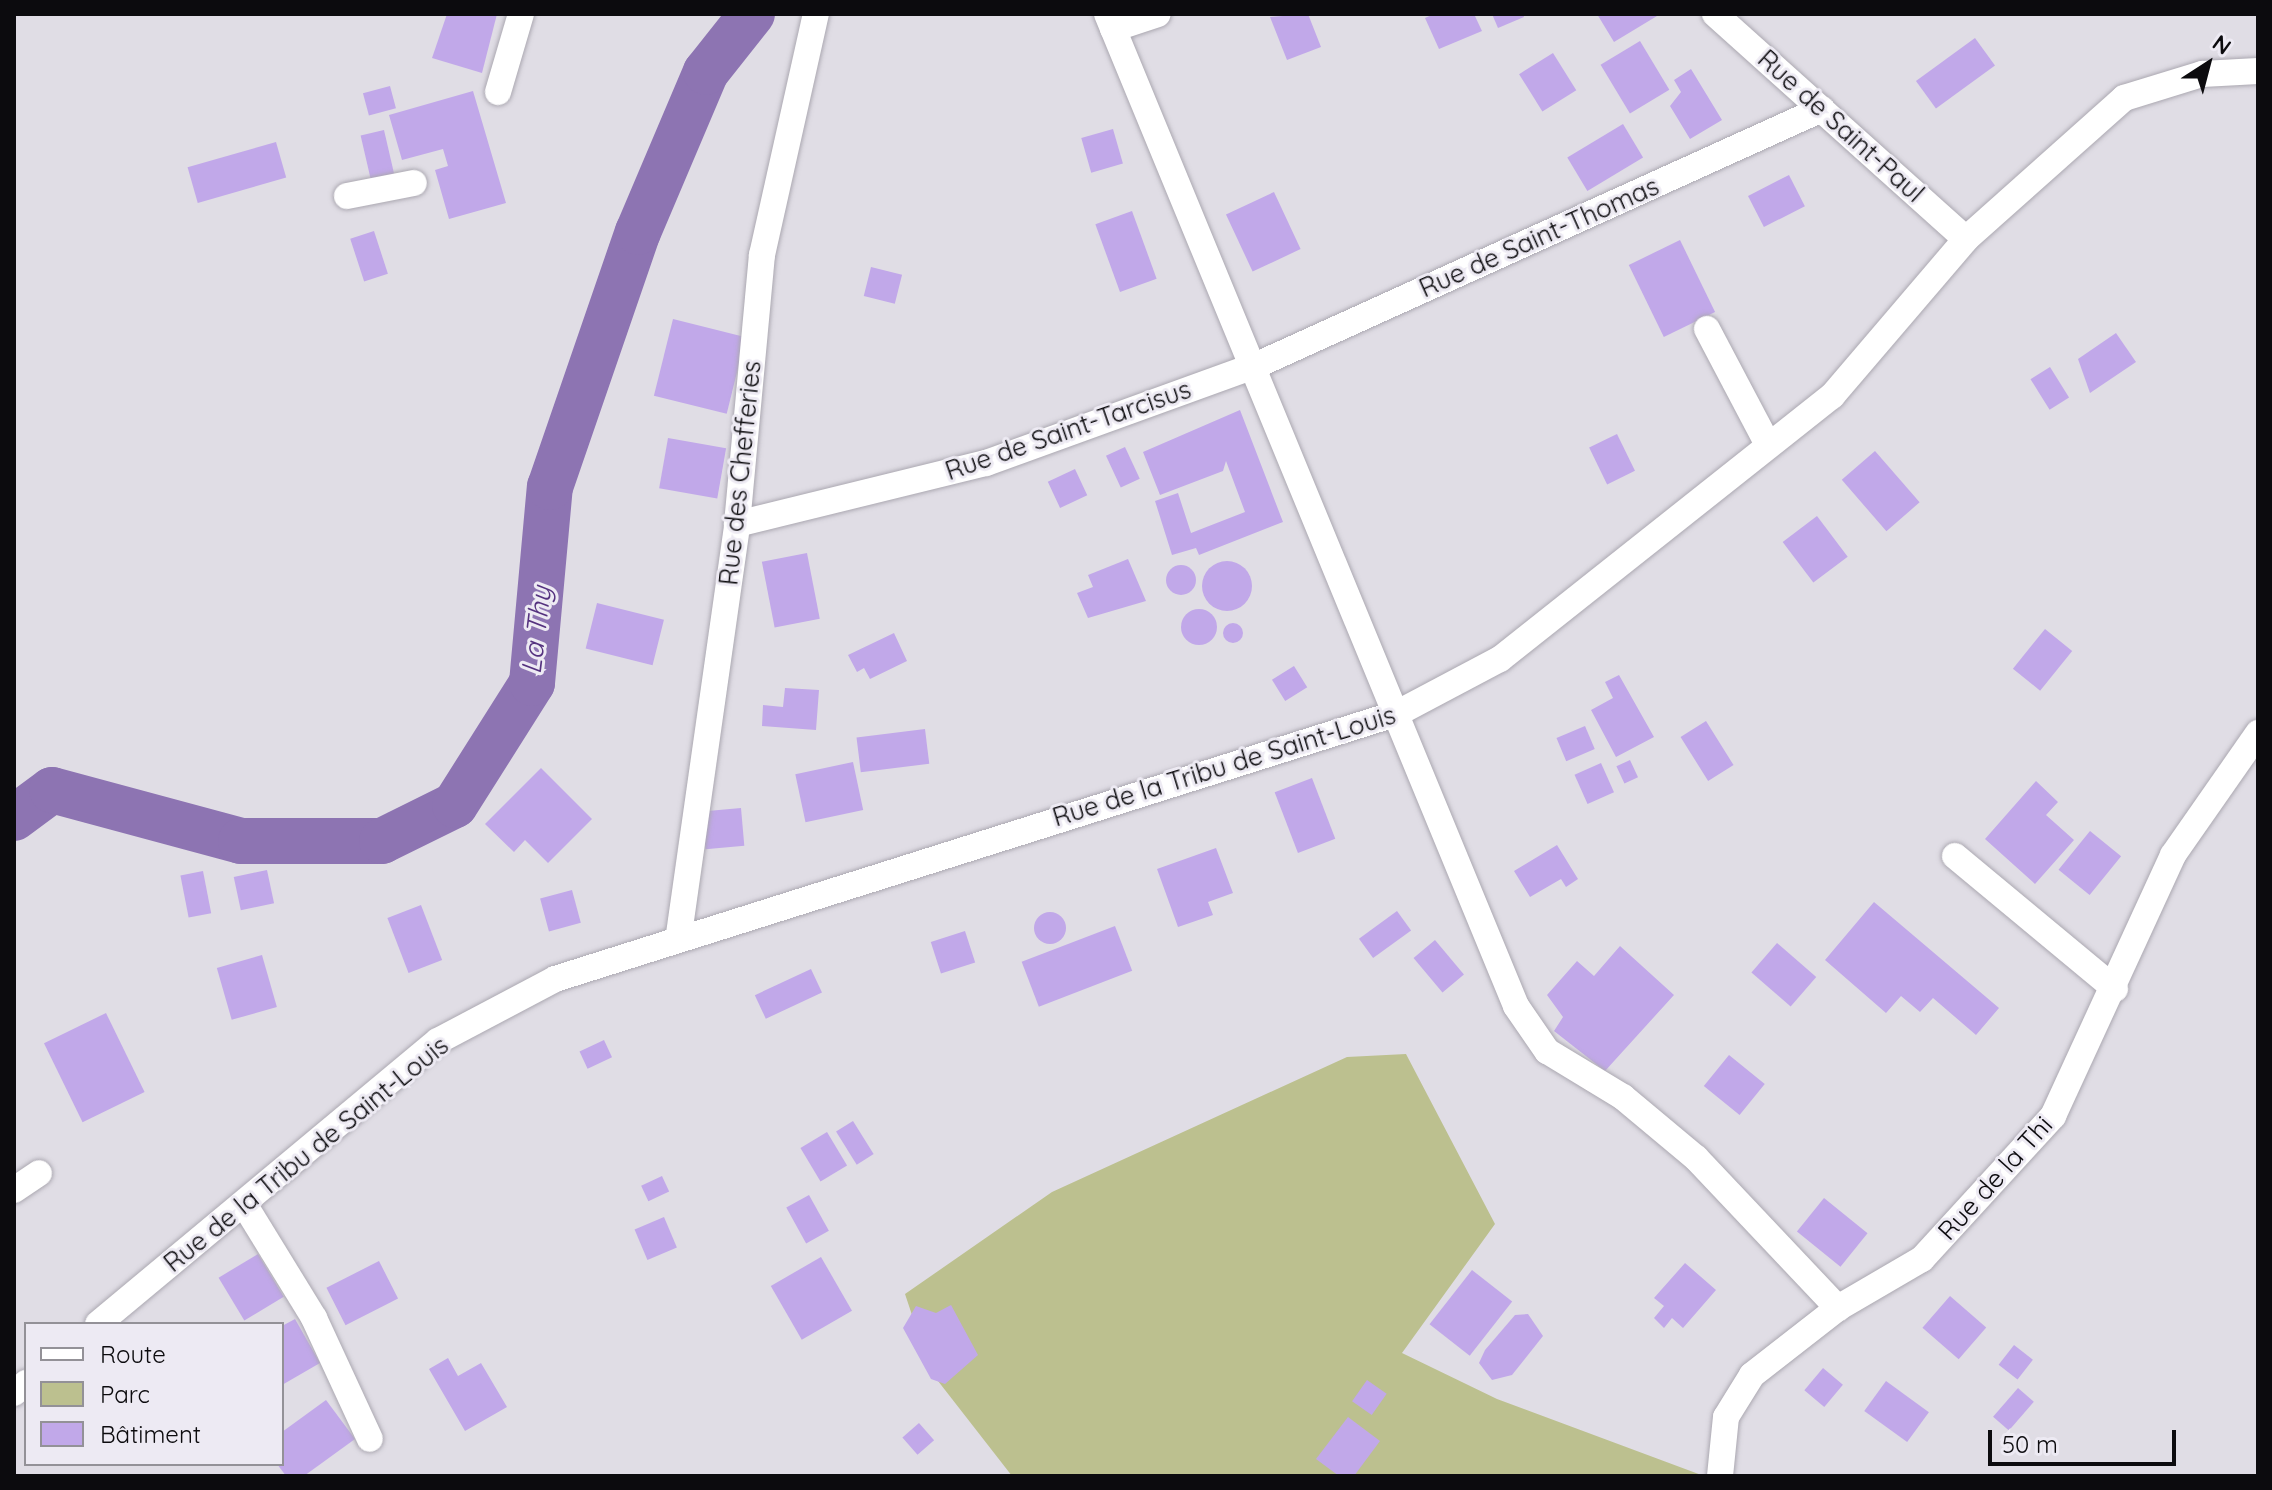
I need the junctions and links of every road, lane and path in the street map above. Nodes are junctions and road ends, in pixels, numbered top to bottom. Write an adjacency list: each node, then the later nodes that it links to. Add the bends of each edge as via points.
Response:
1 (521, 14): 7 (street)
2 (816, 14): 15 (street, Rue des Chefferies, via 762,255)
3 (1158, 14): 5 (street)
4 (1715, 14): 8 (street, Rue de Saint-Paul)
5 (1110, 21): 13 (street)
6 (2258, 71): 11 (street, Rue de la Tribu de Saint-Louis, via 2202,74 2124,98)
7 (498, 92)
8 (1822, 109): 11 (street, Rue de Saint-Paul); 13 (street, Rue de Saint-Thomas)
9 (414, 183): 10 (street)
10 (347, 196)
11 (1966, 239): 14 (street, Rue de la Tribu de Saint-Louis, via 1832,396)
12 (1707, 329): 14 (street)
13 (1257, 365): 15 (street, Rue de Saint-Tarcisus, via 986,463); 16 (street)
14 (1767, 443): 16 (street, Rue de la Tribu de Saint-Louis, via 1500,659)
15 (737, 524): 19 (street, Rue des Chefferies)
16 (1398, 713): 19 (street, Rue de la Tribu de Saint-Louis); 24 (street, via 1516,1006 1547,1051 1623,1097 1696,1158)
17 (2257, 736): 20 (street, Rue de la Thi, via 2173,855)
18 (1955, 856): 20 (street)
19 (679, 934): 23 (street, Rue de la Tribu de Saint-Louis, via 555,979 438,1041)
20 (2115, 989): 24 (street, Rue de la Thi, via 2053,1116 1993,1187 1922,1259)
21 (39, 1173): 22 (street)
22 (14, 1190)
23 (244, 1204): 25 (street, Rue de la Tribu de Saint-Louis); 26 (street, via 314,1318)
24 (1838, 1308): 27 (street, Rue de la Thi, via 1752,1375 1726,1417)
25 (100, 1322)
26 (370, 1439)
27 (1720, 1476)

